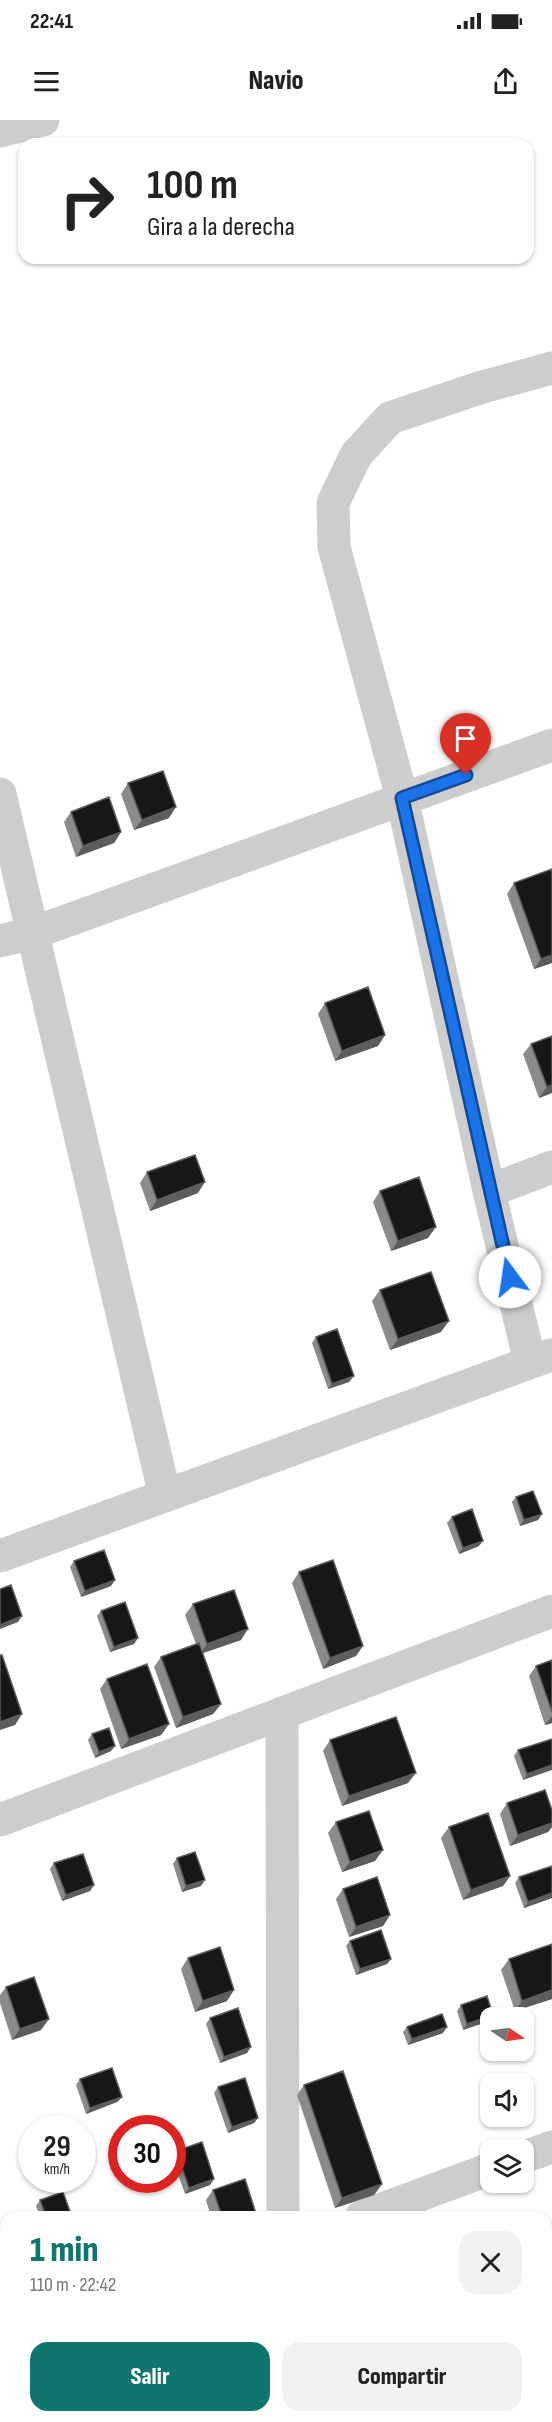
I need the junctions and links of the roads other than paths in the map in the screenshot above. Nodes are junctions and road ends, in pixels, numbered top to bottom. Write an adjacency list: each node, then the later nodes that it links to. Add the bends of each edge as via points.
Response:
1 (44, 120): 2 (street)
2 (0, 131)
3 (552, 368): 6 (street, via 390,418 356,455 333,503 334,547)
4 (552, 745): 6 (street)
5 (0, 794): 7 (street)
6 (402, 798): 7 (street); 10 (street)
7 (33, 933): 8 (street); 12 (street)
8 (0, 941)
9 (552, 1167): 10 (street)
10 (489, 1191): 11 (street)
11 (541, 1358): 12 (street)
12 (165, 1496): 13 (street)
13 (0, 1556)
14 (552, 1611): 15 (street)
15 (282, 1713): 16 (street); 20 (street)
16 (0, 1820)
17 (552, 2147): 18 (street)
18 (534, 2153)
19 (480, 2173): 21 (street)
20 (283, 2211)
21 (377, 2211)

